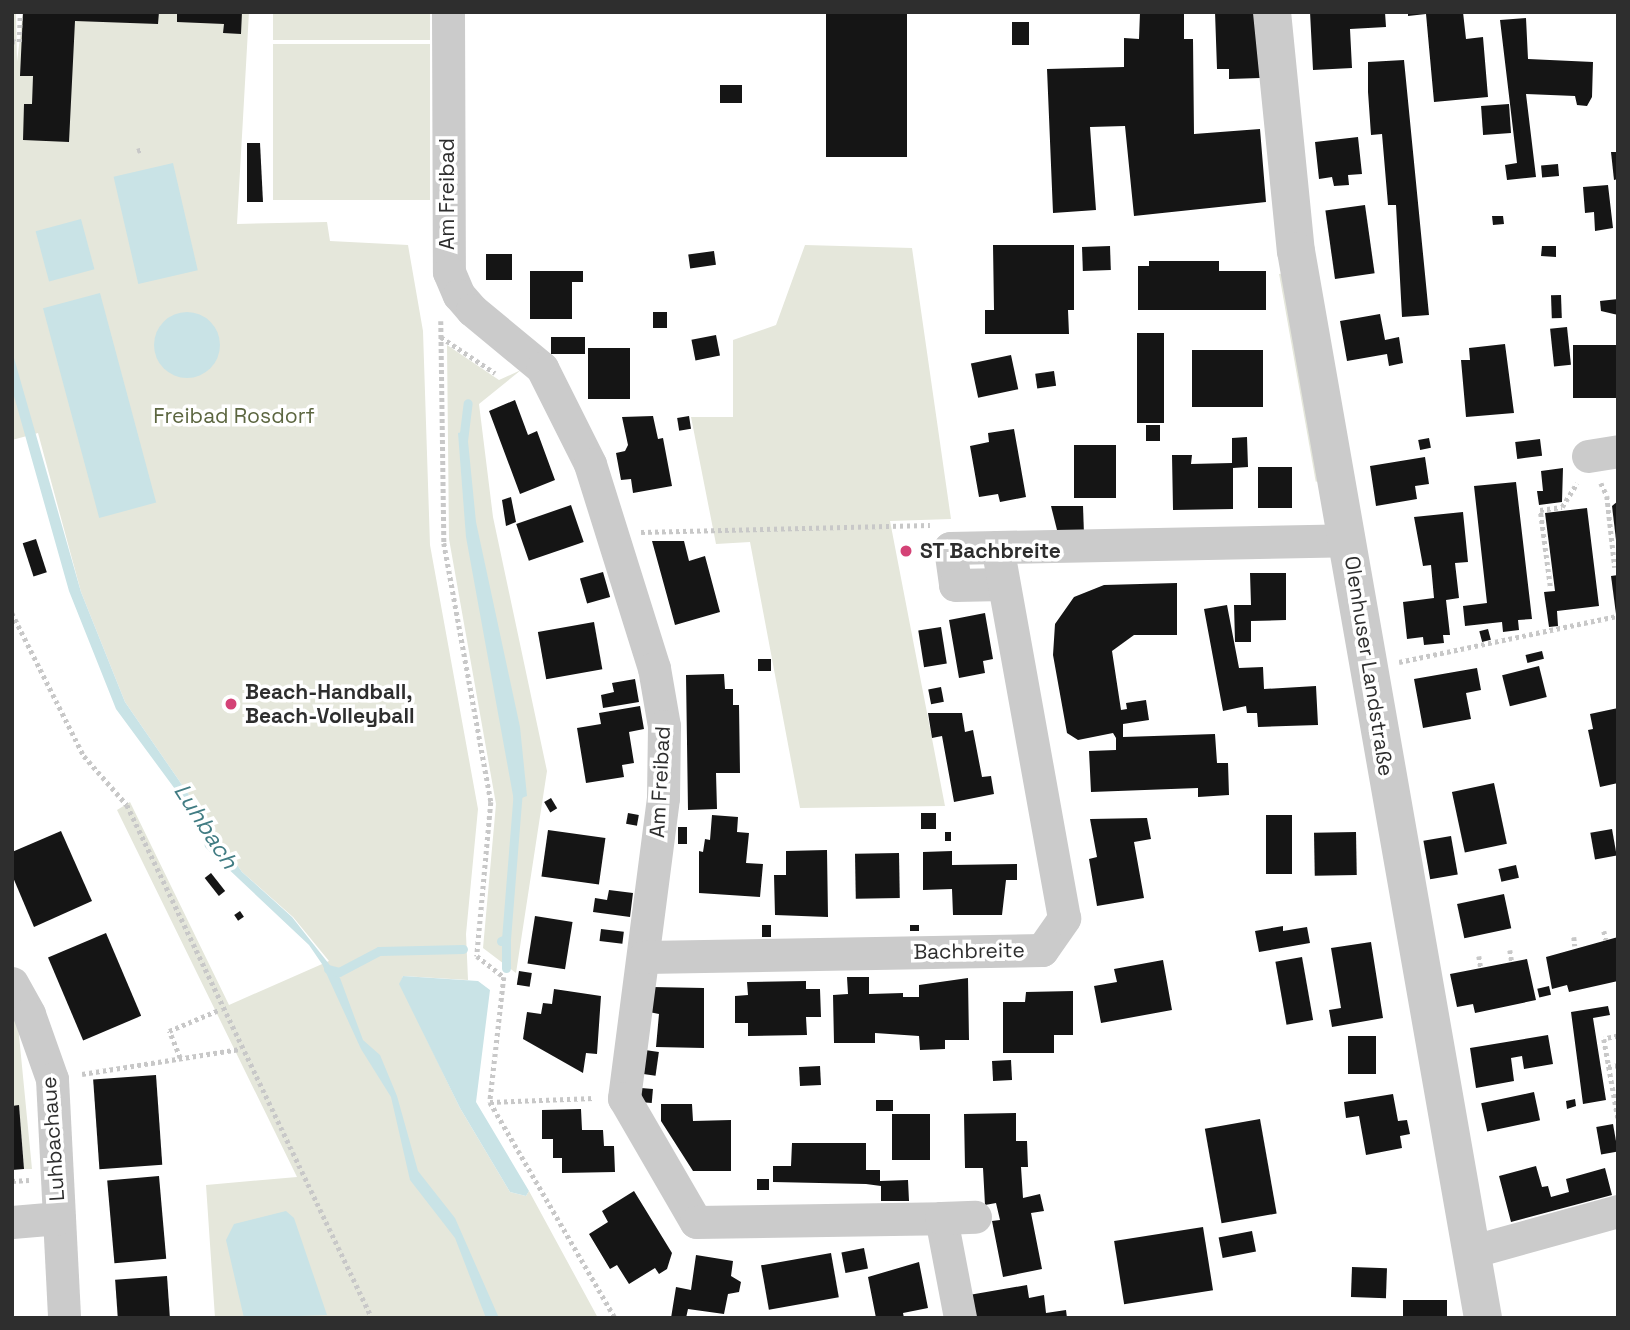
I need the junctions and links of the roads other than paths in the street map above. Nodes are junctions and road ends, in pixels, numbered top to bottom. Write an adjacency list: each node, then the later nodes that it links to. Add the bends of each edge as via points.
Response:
1 (448, 12): 6 (street, Am Freibad, via 449,272 472,310 542,368 590,464 654,668 664,726 663,798)
2 (1272, 12): 3 (street, Olenhuser Landstraße, via 1296,251)
3 (1348, 540): 4 (street); 13 (street, Olenhuser Landstraße)
4 (997, 547): 5 (street, Bachbreite); 5 (street, via 950,548 955,585)
5 (1003, 584): 6 (street, Bachbreite, via 1064,918 1042,950)
6 (644, 957): 11 (street, Am Freibad, via 624,1098 696,1222)
7 (12, 983): 10 (street, Luhbachaue, via 29,1014 52,1079)
8 (1618, 1211): 13 (street)
9 (975, 1217): 11 (street)
10 (59, 1218): 12 (street, Luhbachaue); 14 (street, Luhbachaue)
11 (941, 1218): 15 (street)
12 (12, 1222)
13 (1470, 1252): 16 (street, Olenhuser Landstraße)
14 (64, 1318)
15 (960, 1318)
16 (1483, 1318)

